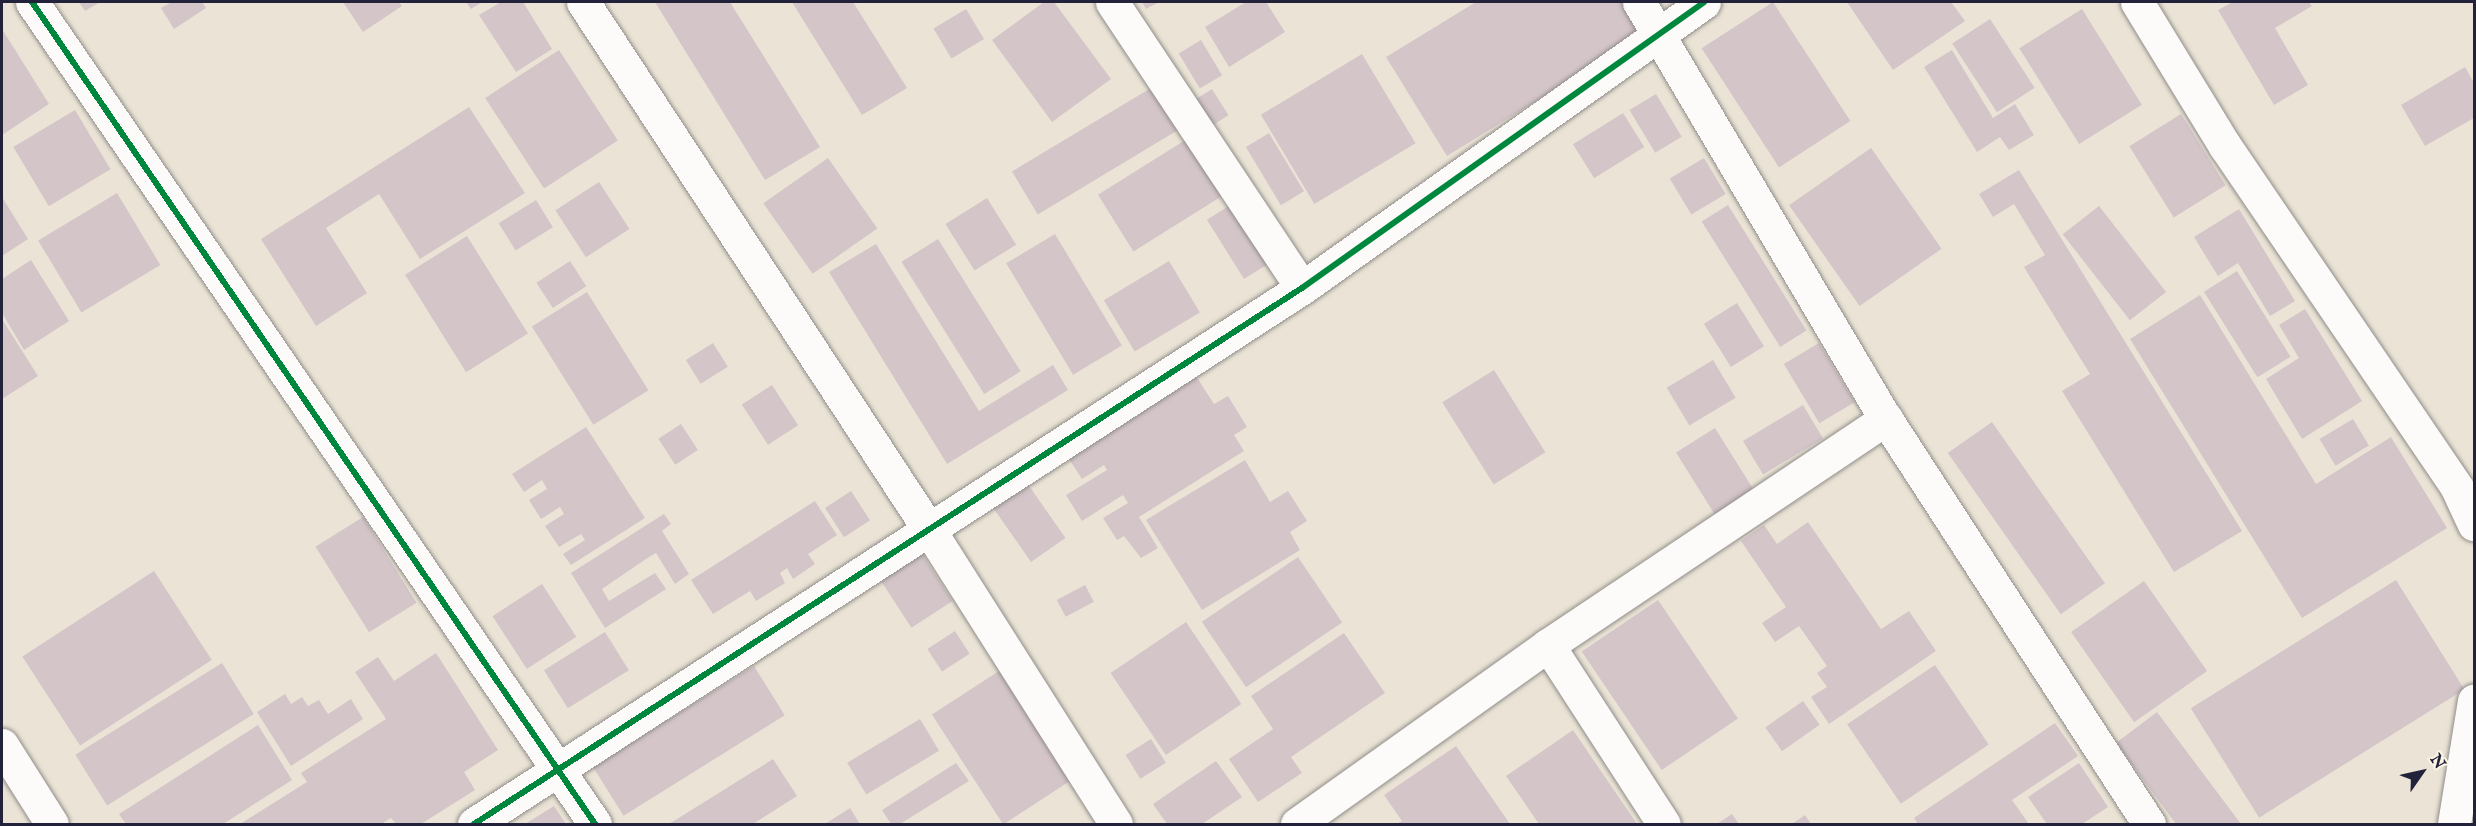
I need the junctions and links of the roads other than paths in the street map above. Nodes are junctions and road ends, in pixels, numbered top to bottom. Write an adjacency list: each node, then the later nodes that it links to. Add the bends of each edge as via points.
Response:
1 (32, 2): 15 (street)
2 (583, 2): 11 (street)
3 (1112, 2): 8 (street)
4 (1639, 2): 7 (street)
5 (1704, 2): 7 (street)
6 (2137, 2): 10 (street, via 2225,146 2457,488)
7 (1659, 34): 8 (street); 9 (street)
8 (1302, 288): 11 (street)
9 (1886, 419): 12 (street); 22 (street)
10 (2475, 524)
11 (930, 531): 15 (street); 19 (street)
12 (1548, 645): 20 (street); 21 (street)
13 (2475, 700): 23 (street)
14 (2, 745): 16 (street)
15 (560, 769): 17 (street); 18 (street)
16 (52, 825)
17 (474, 825)
18 (595, 825)
19 (1116, 825)
20 (1297, 825)
21 (1664, 825)
22 (2149, 825)
23 (2454, 825)

